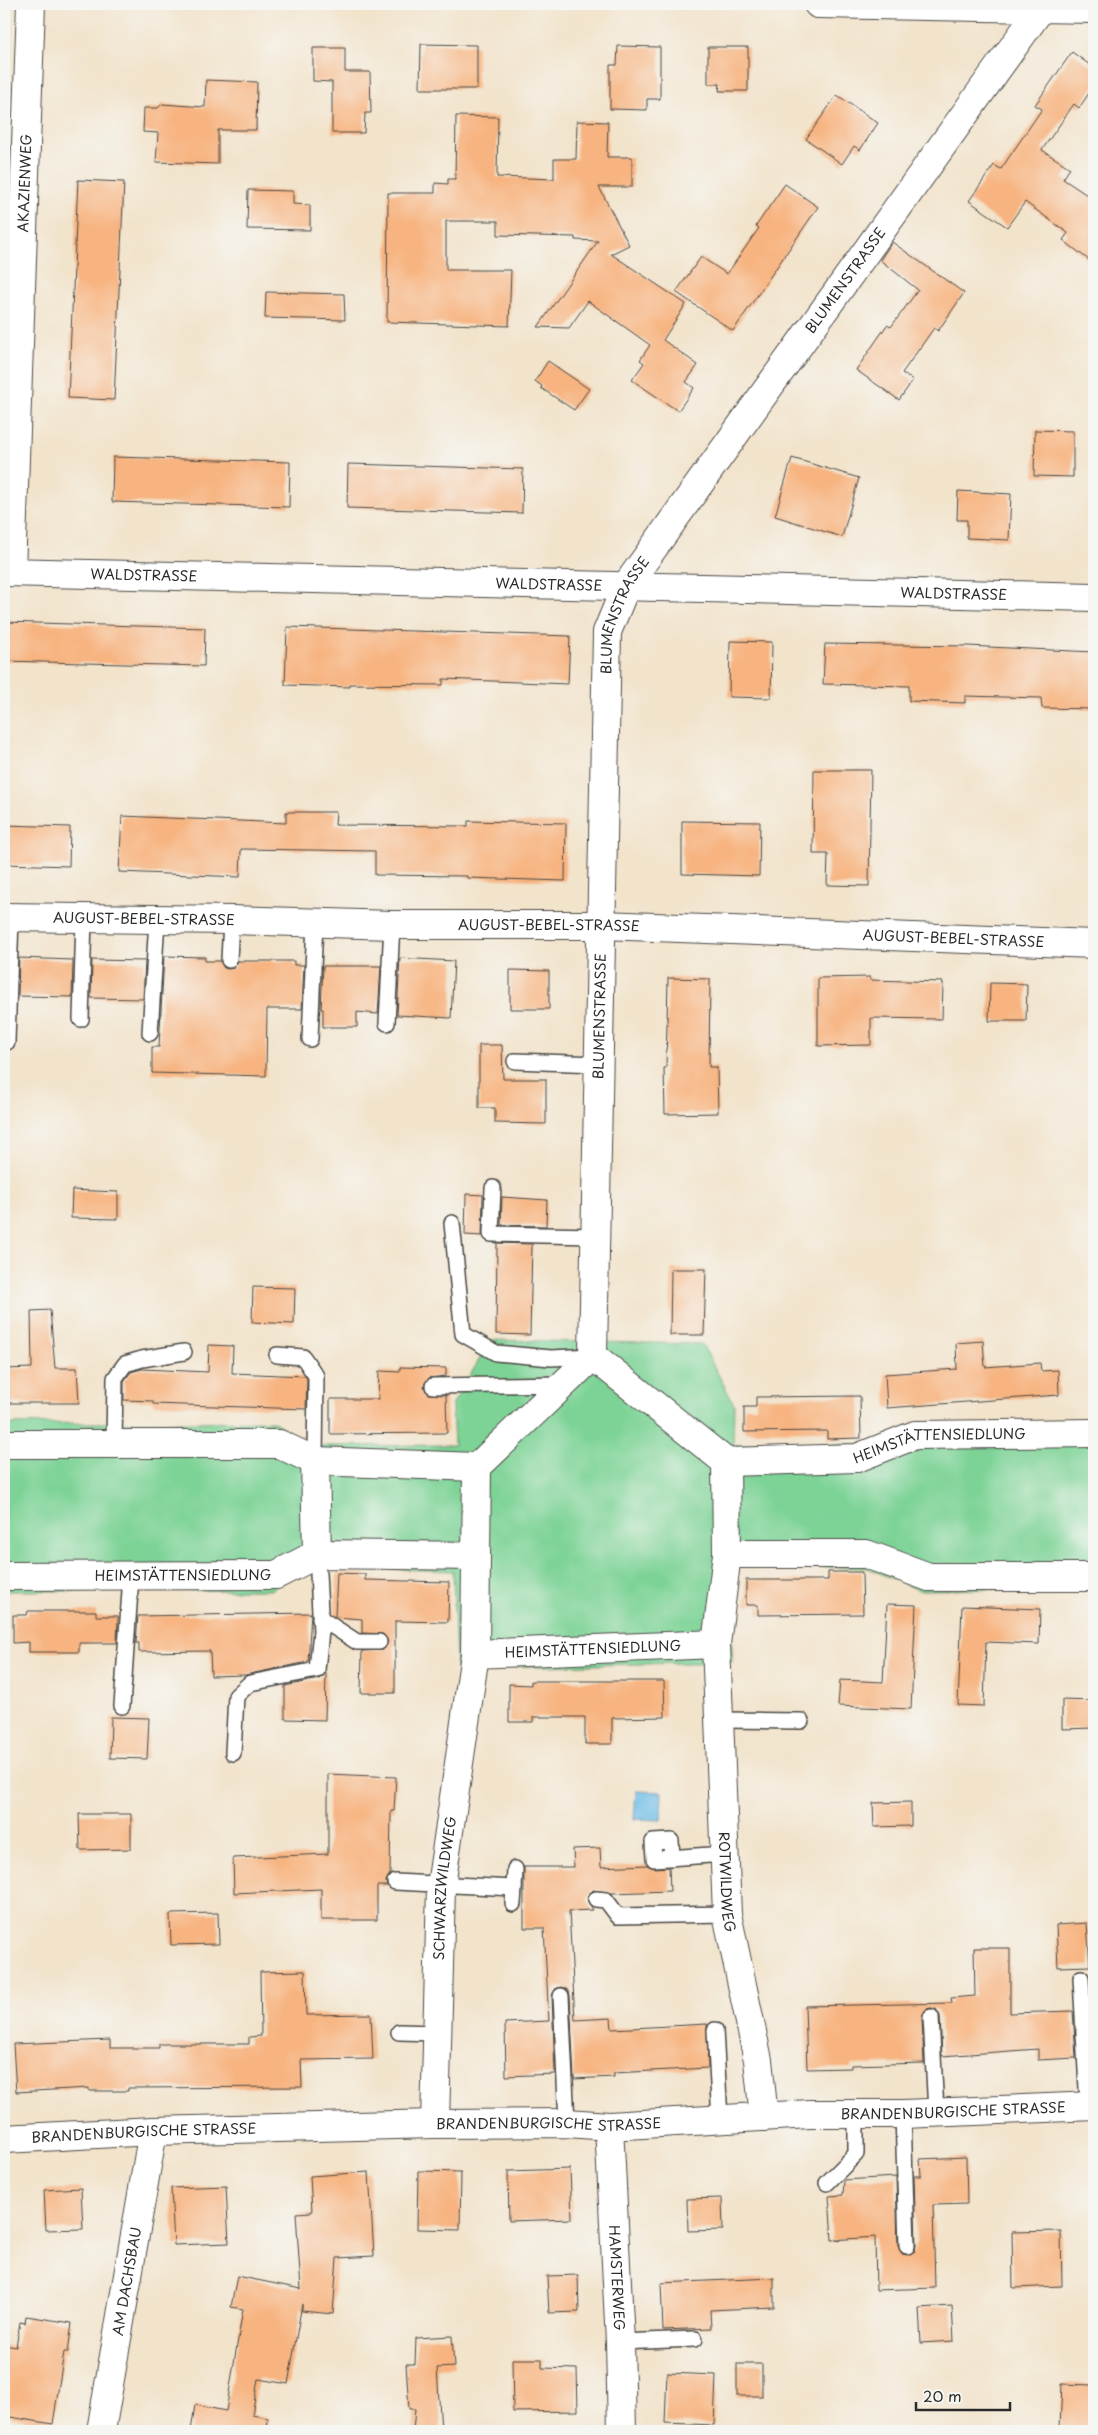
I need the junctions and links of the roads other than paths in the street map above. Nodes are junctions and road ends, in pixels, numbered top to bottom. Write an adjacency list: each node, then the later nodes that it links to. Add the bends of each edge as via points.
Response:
1 (31, 4): 5 (street, AKAZIENWEG)
2 (818, 4): 3 (street)
3 (1043, 6): 4 (street); 6 (street, BLUMENSTRASSE)
4 (1094, 9)
5 (8, 572): 6 (street, WALDSTRASSE)
6 (626, 586): 7 (street, WALDSTRASSE); 14 (street, BLUMENSTRASSE, via 607,632)
7 (1094, 597)
8 (8, 917): 9 (street, AUGUST-BEBEL-STRASSE); 21 (lane)
9 (84, 919): 10 (street, AUGUST-BEBEL-STRASSE); 17 (lane)
10 (157, 920): 11 (street, AUGUST-BEBEL-STRASSE); 19 (lane)
11 (231, 920): 12 (street, AUGUST-BEBEL-STRASSE); 16 (lane)
12 (315, 922): 13 (street, AUGUST-BEBEL-STRASSE); 20 (lane)
13 (392, 925): 14 (street, AUGUST-BEBEL-STRASSE); 18 (lane)
14 (603, 925): 15 (street, AUGUST-BEBEL-STRASSE); 23 (street, BLUMENSTRASSE)
15 (1094, 944)
16 (229, 960)
17 (81, 1019)
18 (387, 1023)
19 (150, 1033)
20 (310, 1039)
21 (7, 1042)
22 (515, 1061): 23 (lane)
23 (598, 1064): 26 (street, BLUMENSTRASSE)
24 (493, 1188): 26 (lane, via 491,1234)
25 (452, 1223): 29 (lane, via 462,1334 496,1353 551,1358)
26 (596, 1236): 29 (street, BLUMENSTRASSE)
27 (184, 1352): 34 (lane, via 125,1364 116,1378)
28 (276, 1355): 35 (lane, via 304,1357 316,1376)
29 (593, 1356): 30 (street); 36 (street)
30 (564, 1384): 31 (lane); 37 (street)
31 (433, 1386)
32 (1094, 1433): 36 (street, HEIMSTÄTTENSIEDLUNG, via 915,1435 857,1458)
33 (4, 1444): 34 (street)
34 (114, 1444): 35 (street, via 279,1444)
35 (315, 1461): 37 (street); 38 (street)
36 (726, 1462): 39 (street)
37 (477, 1467): 40 (street)
38 (317, 1554): 40 (street, HEIMSTÄTTENSIEDLUNG); 42 (street, HEIMSTÄTTENSIEDLUNG, via 276,1575); 44 (lane)
39 (727, 1554): 43 (street, via 866,1554 929,1577); 46 (street)
40 (476, 1556): 47 (street)
41 (4, 1576): 42 (street, HEIMSTÄTTENSIEDLUNG)
42 (131, 1576): 48 (lane)
43 (1094, 1577)
44 (320, 1618): 45 (lane, via 356,1642); 51 (lane, via 317,1670 250,1683 236,1696)
45 (379, 1642)
46 (716, 1644): 47 (street, HEIMSTÄTTENSIEDLUNG); 49 (street, ROTWILDWEG)
47 (475, 1654): 56 (street, SCHWARZWILDWEG)
48 (122, 1706)
49 (720, 1720): 50 (lane); 52 (street, ROTWILDWEG)
50 (801, 1721)
51 (233, 1753)
52 (724, 1854): 53 (lane); 60 (street, ROTWILDWEG)
53 (672, 1858)
54 (515, 1869): 57 (lane)
55 (395, 1882): 56 (lane)
56 (441, 1886): 57 (lane); 66 (street, SCHWARZWILDWEG)
57 (514, 1888): 59 (lane)
58 (596, 1899): 60 (lane, via 606,1900 618,1916)
59 (514, 1904)
60 (727, 1914): 71 (street, ROTWILDWEG, via 758,2060)
61 (1082, 1978): 67 (lane)
62 (562, 1996): 73 (lane)
63 (931, 2017): 68 (lane)
64 (715, 2030): 72 (lane)
65 (399, 2032): 66 (lane)
66 (436, 2033): 74 (street, SCHWARZWILDWEG)
67 (1091, 2107): 68 (street, BRANDENBURGISCHE STRASSE)
68 (936, 2112): 70 (street, BRANDENBURGISCHE STRASSE)
69 (856, 2114): 70 (street, BRANDENBURGISCHE STRASSE); 71 (street, BRANDENBURGISCHE STRASSE); 78 (lane, via 856,2154)
70 (903, 2114): 79 (lane)
71 (764, 2117): 72 (street, BRANDENBURGISCHE STRASSE)
72 (720, 2120): 75 (street, BRANDENBURGISCHE STRASSE)
73 (567, 2123): 74 (street, BRANDENBURGISCHE STRASSE); 75 (street, BRANDENBURGISCHE STRASSE)
74 (436, 2124): 76 (street, BRANDENBURGISCHE STRASSE)
75 (609, 2126): 81 (street, HAMSTERWEG)
76 (153, 2131): 77 (street, BRANDENBURGISCHE STRASSE); 82 (street, AM DACHSBAU)
77 (4, 2139)
78 (827, 2183)
79 (907, 2246)
80 (695, 2339): 81 (lane)
81 (620, 2342): 83 (street, HAMSTERWEG)
82 (102, 2431)
83 (622, 2431)

